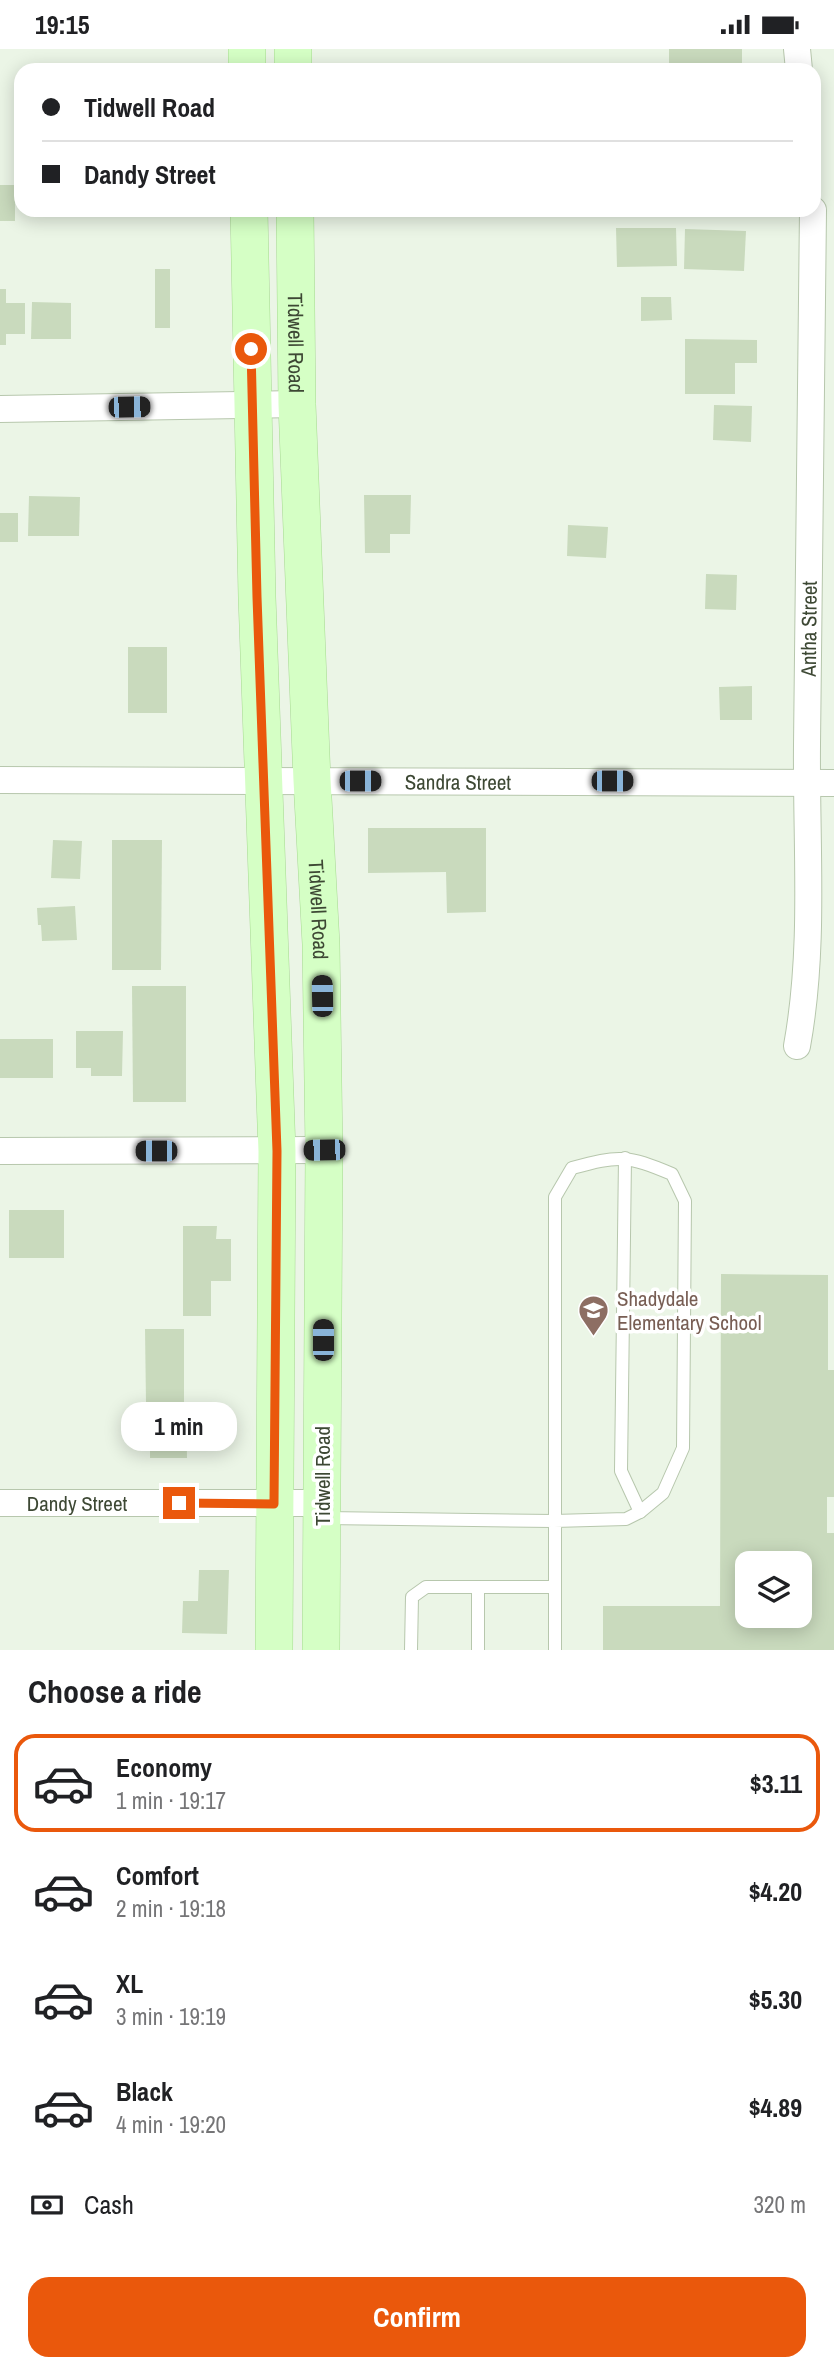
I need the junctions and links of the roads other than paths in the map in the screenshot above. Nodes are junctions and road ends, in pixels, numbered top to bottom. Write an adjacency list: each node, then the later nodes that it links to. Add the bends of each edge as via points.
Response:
1 (249, 217): 5 (main road)
2 (295, 217): 4 (main road, Tidwell Road)
3 (813, 217): 10 (street, Antha Street)
4 (297, 404): 5 (street); 9 (main road, Tidwell Road)
5 (252, 405): 6 (street); 7 (main road)
6 (0, 409)
7 (264, 779): 8 (street, Sandra Street); 9 (street, Sandra Street); 15 (main road)
8 (0, 780)
9 (312, 781): 10 (street, Sandra Street); 13 (main road, Tidwell Road, via 321,944)
10 (807, 782): 11 (street, Sandra Street); 12 (street, Antha Street, via 809,924)
11 (834, 783)
12 (797, 1047)
13 (324, 1150): 15 (street); 19 (main road, Tidwell Road)
14 (0, 1151): 15 (street)
15 (277, 1151): 18 (main road)
16 (625, 1158): 20 (lane, via 621,1471); 20 (lane, via 672,1174 685,1201 683,1448 663,1493); 21 (lane, via 572,1168 555,1197)
17 (0, 1503): 18 (street, Dandy Street)
18 (274, 1504): 19 (street, Dandy Street); 24 (main road)
19 (322, 1511): 21 (lane); 25 (main road, Tidwell Road)
20 (640, 1512): 21 (lane, via 626,1519)
21 (554, 1521): 23 (lane)
22 (478, 1587): 23 (lane); 26 (lane, via 426,1587 412,1597); 27 (lane)
23 (554, 1587): 28 (lane)
24 (274, 1650)
25 (321, 1650)
26 (411, 1650)
27 (478, 1650)
28 (555, 1650)

